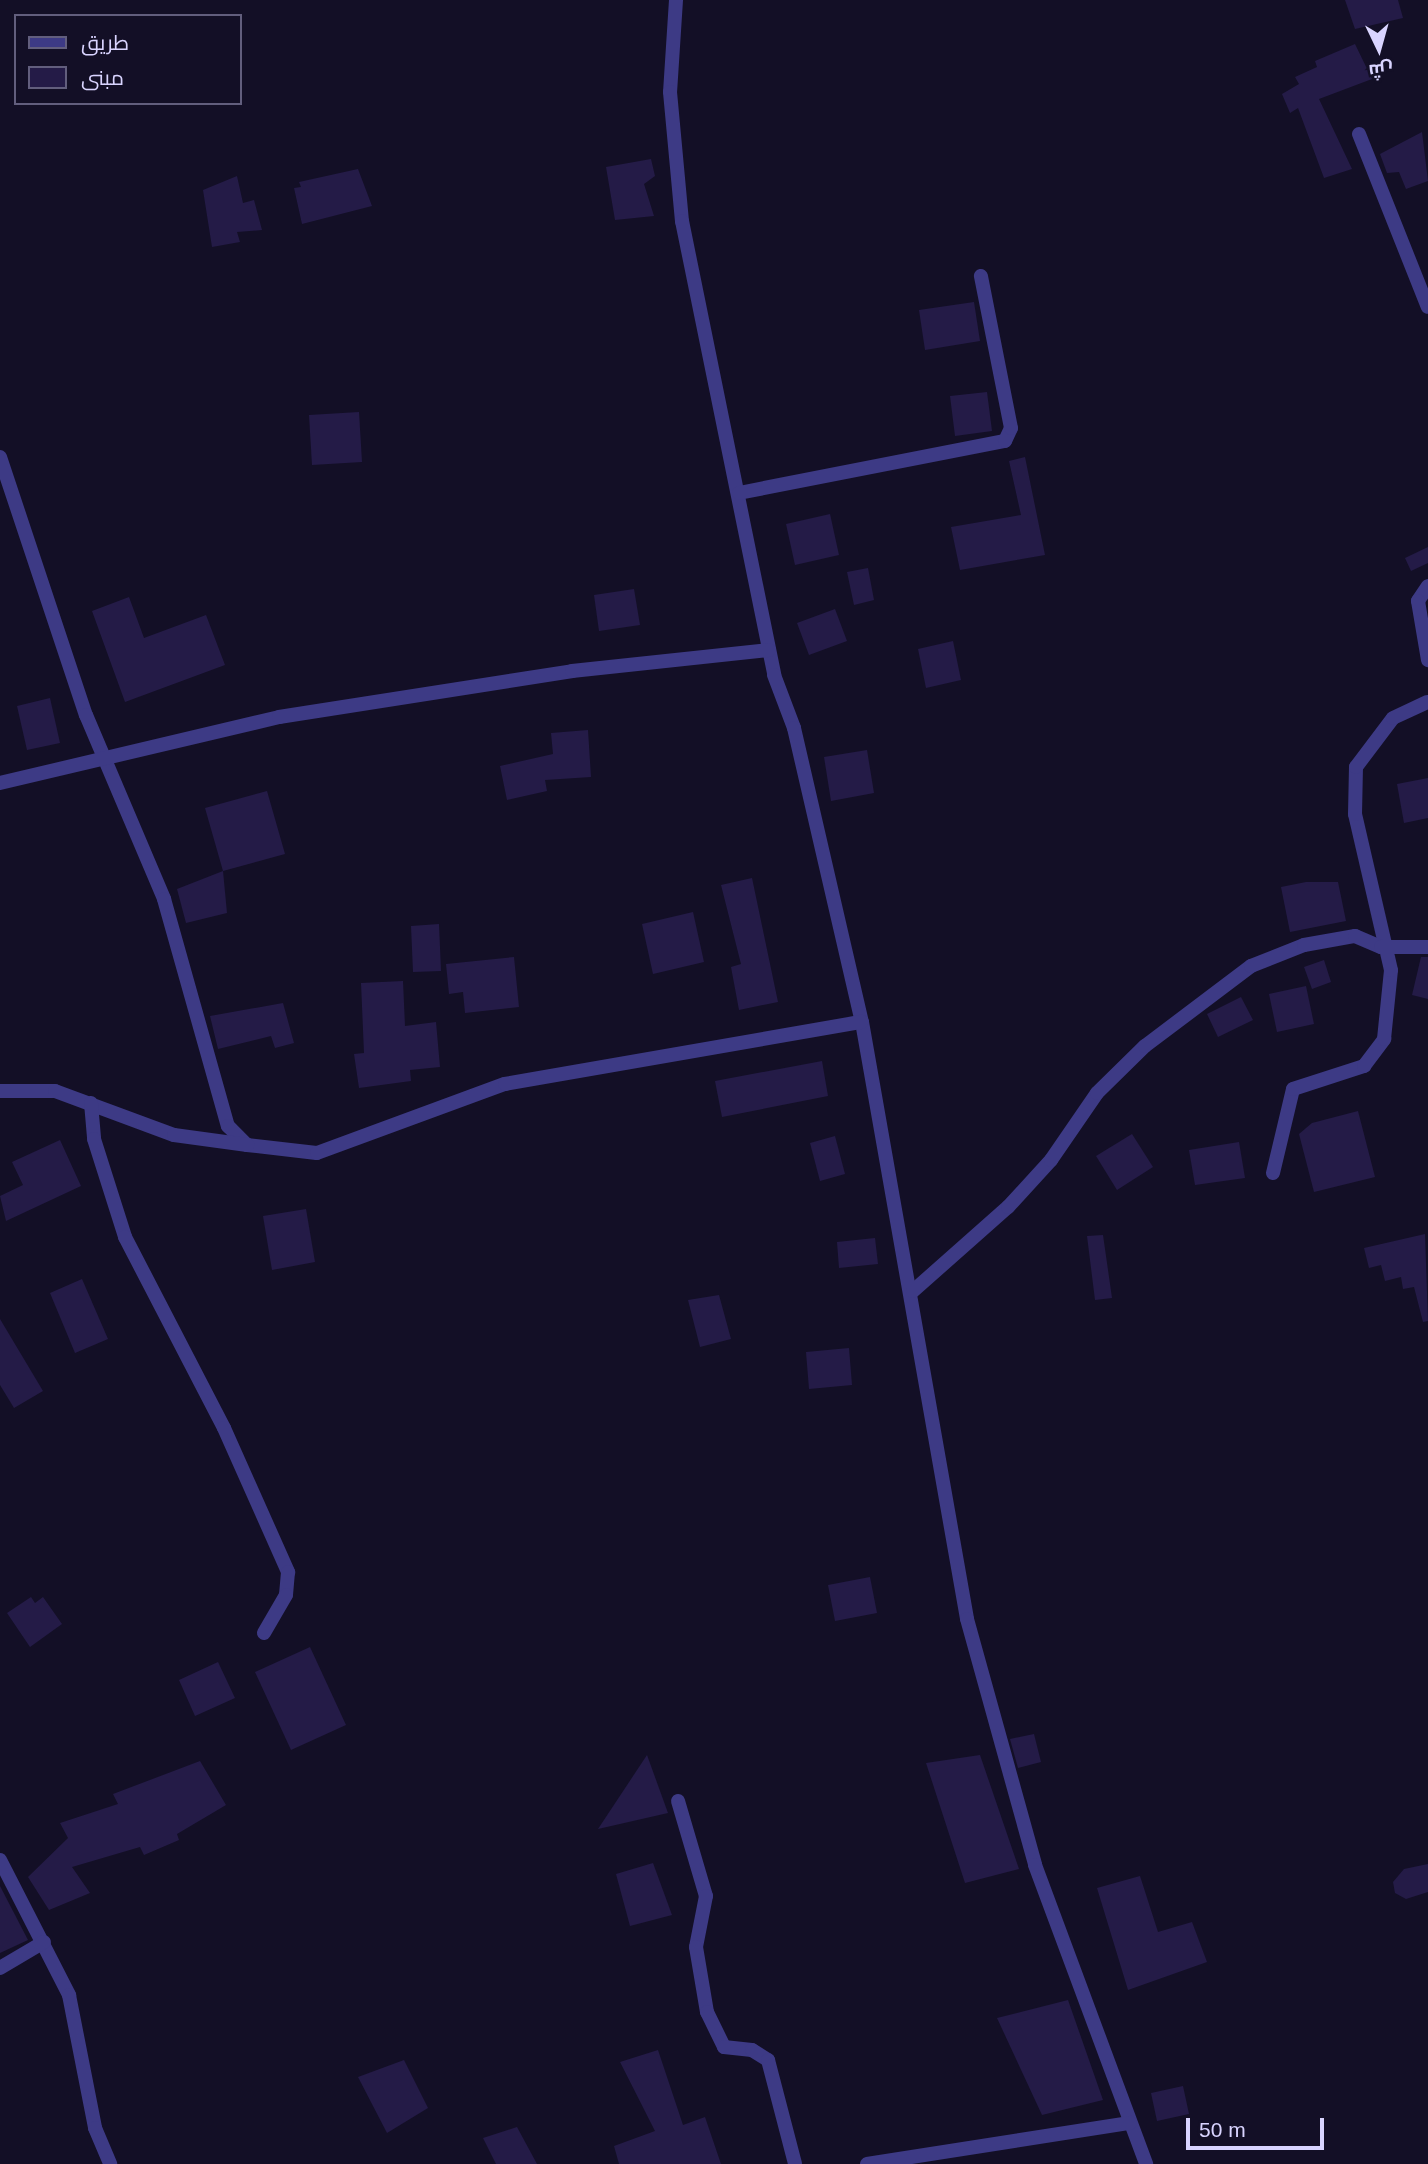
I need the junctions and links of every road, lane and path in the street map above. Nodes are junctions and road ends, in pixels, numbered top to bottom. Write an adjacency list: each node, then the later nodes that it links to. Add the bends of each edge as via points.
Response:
1 (676, 0): 6 (street, via 672,154)
2 (1359, 134): 4 (street)
3 (981, 276): 6 (street, via 1011,428 1005,441)
4 (1428, 307)
5 (0, 457): 11 (street)
6 (739, 492): 8 (street)
7 (1428, 586): 9 (street, via 1418,601)
8 (769, 650): 11 (street, via 572,671 279,717); 15 (street, via 794,728)
9 (1428, 660)
10 (1428, 702): 13 (street, via 1393,718 1356,767 1355,814)
11 (107, 762): 12 (street); 18 (street, via 164,898 228,1126)
12 (0, 783)
13 (1381, 947): 14 (street); 19 (street, via 1391,970 1384,1039 1364,1066 1293,1089); 20 (street, via 1355,936 1304,945 1251,966 1202,999 1097,1093 1051,1160 1008,1207)
14 (1428, 947)
15 (862, 1022): 18 (street, via 505,1084 317,1153); 20 (street)
16 (0, 1091): 17 (street, via 55,1091)
17 (91, 1104): 18 (street, via 174,1135); 21 (street, via 94,1139 125,1237 288,1572 286,1595)
18 (247, 1145)
19 (1273, 1173)
20 (913, 1291): 26 (street, via 964,1606 989,1716 1035,1865)
21 (264, 1633)
22 (678, 1801): 28 (street, via 706,1896 696,1947 707,2012 724,2048 752,2050 768,2060)
23 (0, 1860): 24 (street)
24 (44, 1942): 25 (street); 27 (street, via 69,1995 95,2128)
25 (0, 1969)
26 (1130, 2123): 29 (street); 30 (street)
27 (110, 2164)
28 (795, 2164)
29 (867, 2164)
30 (1146, 2164)

